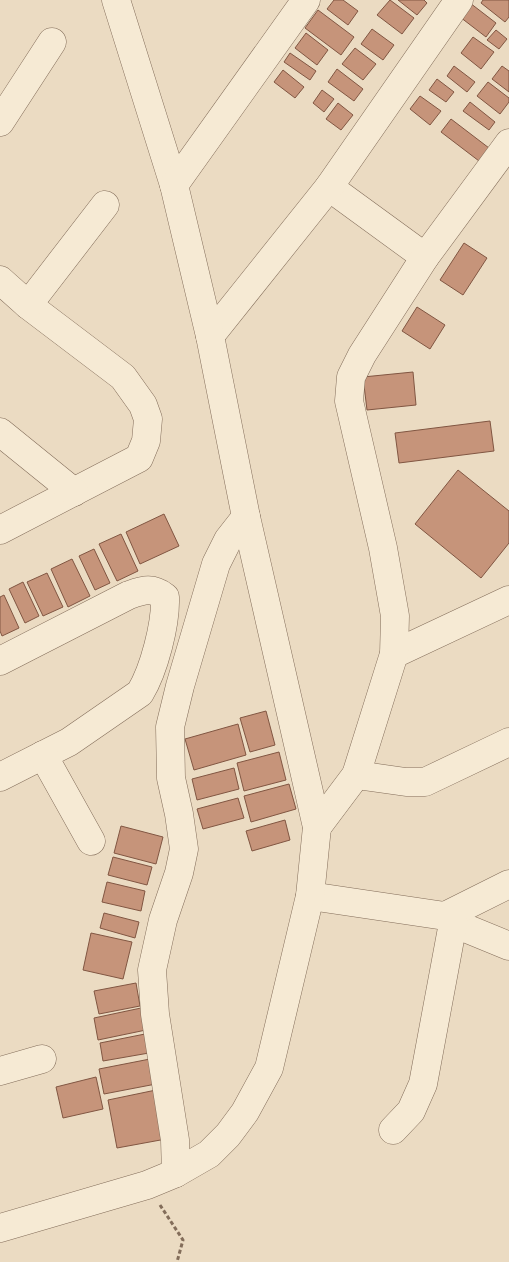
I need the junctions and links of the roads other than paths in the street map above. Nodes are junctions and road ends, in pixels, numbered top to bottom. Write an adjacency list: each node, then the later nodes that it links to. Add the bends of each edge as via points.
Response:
1 (116, 0): 8 (street)
2 (306, 0): 8 (street)
3 (459, 0): 9 (street)
4 (52, 42): 5 (street)
5 (0, 122)
6 (509, 143): 7 (street)
7 (500, 174): 11 (street)
8 (174, 185): 14 (street)
9 (329, 187): 11 (street); 14 (street)
10 (105, 205): 13 (street)
11 (425, 257): 20 (street, via 362,355 351,377 349,402 385,558 395,616)
12 (0, 280): 13 (street)
13 (28, 304): 16 (street, via 123,377 143,405 148,419 146,441 139,458)
14 (210, 336): 17 (street)
15 (0, 432): 16 (street)
16 (74, 492): 18 (street)
17 (246, 517): 26 (street); 35 (street, via 228,540 216,564 170,727 171,778 184,849 152,970 175,1140)
18 (0, 530)
19 (509, 600): 20 (street)
20 (394, 654): 24 (street)
21 (0, 661): 23 (street, via 147,588 166,597 166,612 152,664 140,693 69,742)
22 (509, 742): 24 (street, via 425,782)
23 (43, 755): 25 (street); 27 (street)
24 (356, 775): 26 (street)
25 (0, 776)
26 (317, 827): 29 (street)
27 (91, 841)
28 (509, 884): 30 (street)
29 (310, 896): 30 (street); 35 (street, via 269,1068 228,1136 209,1154)
30 (449, 920): 31 (street); 34 (street, via 423,1084 411,1111)
31 (509, 946)
32 (42, 1059): 33 (street)
33 (0, 1071)
34 (393, 1130)
35 (176, 1173): 36 (street, via 147,1185)
36 (0, 1228)

